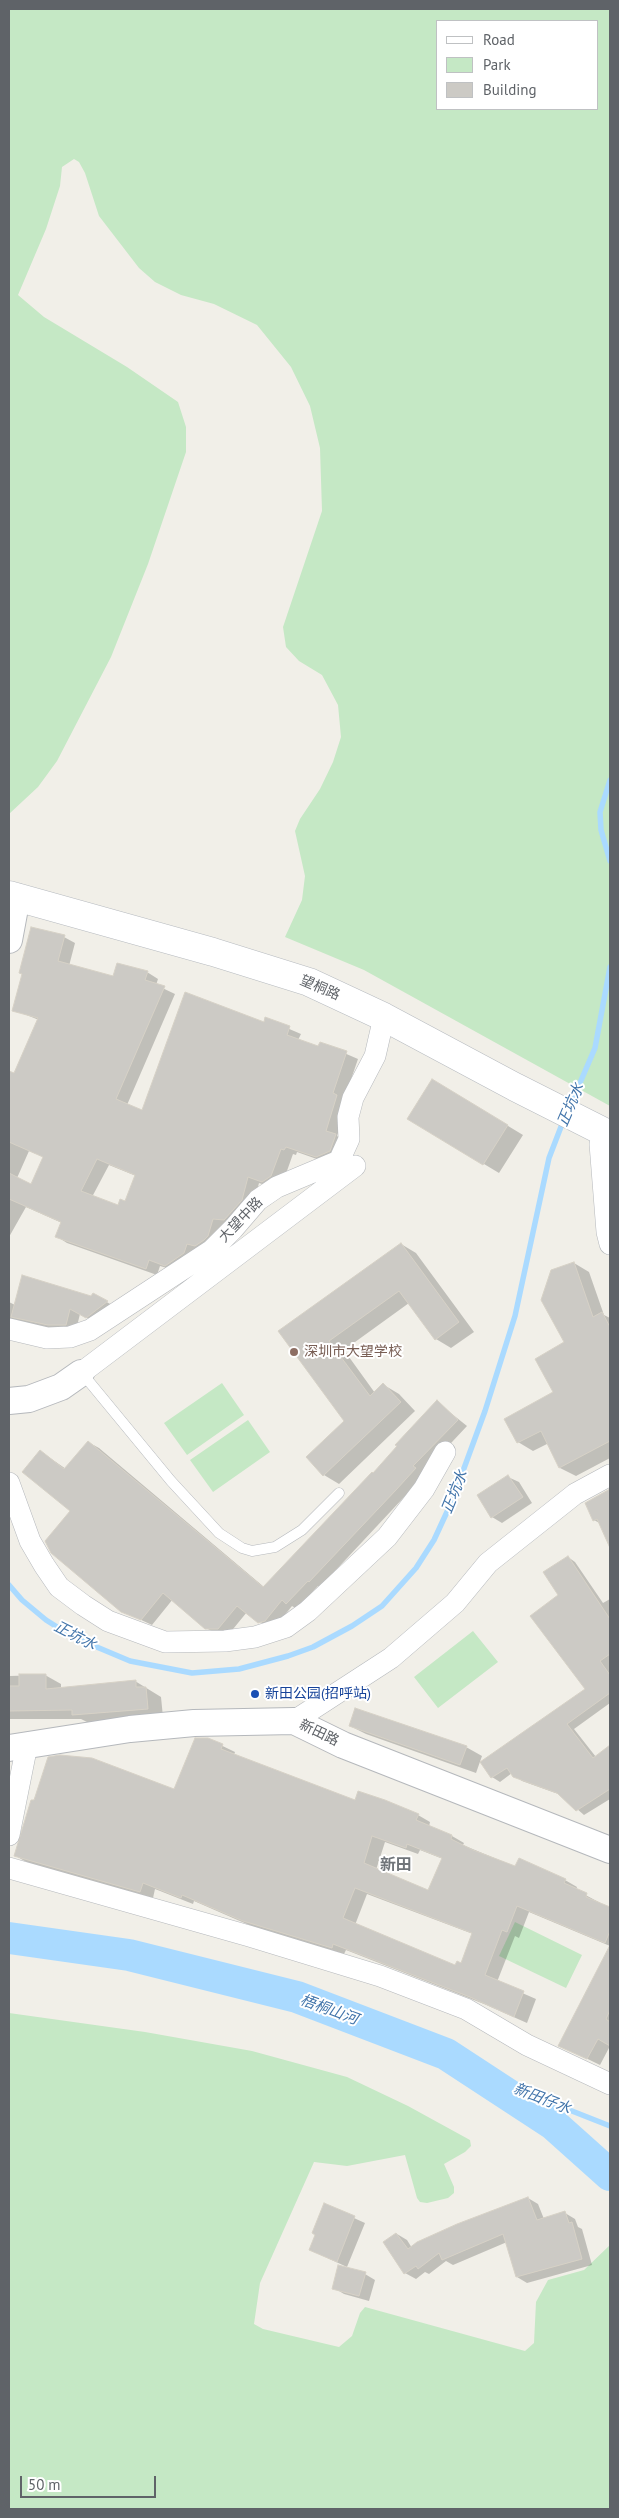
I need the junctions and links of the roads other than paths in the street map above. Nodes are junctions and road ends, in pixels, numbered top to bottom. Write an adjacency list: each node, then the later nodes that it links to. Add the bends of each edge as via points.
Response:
1 (13, 896): 2 (street); 3 (main road, 望桐路, via 309,982)
2 (9, 940)
3 (384, 1017): 4 (main road, 望桐路); 7 (street, 大望中路, via 375,1056 353,1098 348,1117 349,1139 339,1161 265,1195 212,1250 90,1330 70,1337 47,1338)
4 (602, 1131): 6 (street, via 600,1144)
5 (355, 1166): 8 (street)
6 (610, 1244)
7 (9, 1329)
8 (81, 1372): 9 (street, via 61,1387 29,1400); 13 (lane, via 171,1481 219,1533 242,1548 252,1551 275,1547 302,1530)
9 (9, 1401)
10 (445, 1452): 12 (street, via 424,1489 387,1536 308,1611 286,1627 255,1637 225,1641 165,1642 108,1621 83,1605 59,1587 44,1565 30,1541)
11 (610, 1475): 14 (street, via 575,1494 488,1563 455,1603 391,1658)
12 (9, 1484)
13 (339, 1493)
14 (294, 1721): 15 (street, 新田路, via 194,1723); 17 (street, 新田路, via 344,1745)
15 (18, 1747): 16 (street)
16 (9, 1835)
17 (610, 1850)
18 (9, 1868): 19 (street, via 380,1976 466,2009 527,2045)
19 (610, 2084)

